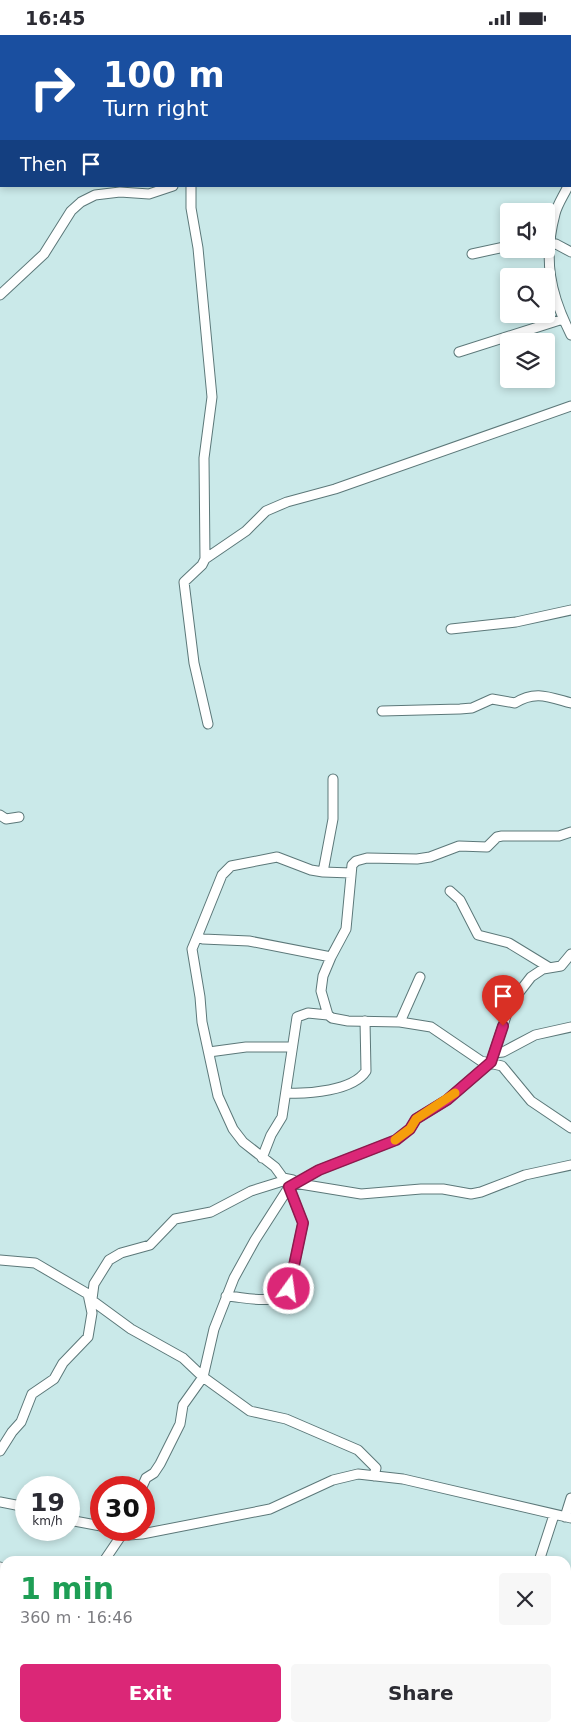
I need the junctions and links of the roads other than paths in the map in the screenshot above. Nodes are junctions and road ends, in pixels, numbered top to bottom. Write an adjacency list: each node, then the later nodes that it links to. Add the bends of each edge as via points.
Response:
1 (170, 187): 10 (street, via 149,193 95,195 81,201 44,254)
2 (191, 187): 15 (street, via 212,397 204,458)
3 (568, 187): 4 (street)
4 (555, 213)
5 (555, 245): 7 (street)
6 (500, 248): 8 (street)
7 (571, 252)
8 (472, 254)
9 (547, 258): 11 (street)
10 (0, 295)
11 (563, 319): 12 (street); 13 (street)
12 (571, 335)
13 (458, 351)
14 (571, 406): 15 (street, via 335,489 287,501 266,511 240,535)
15 (205, 559): 20 (street, via 184,582 194,663)
16 (571, 610): 17 (street, via 516,622)
17 (451, 629)
18 (571, 703): 19 (street, via 532,694 515,703 492,699 472,708)
19 (382, 711)
20 (208, 724)
21 (333, 779): 25 (street, via 333,819)
22 (0, 815): 23 (street, via 6,819)
23 (19, 817)
24 (571, 831): 26 (street, via 559,837 502,836 487,847 459,846 430,857 367,858 352,865)
25 (323, 872): 26 (street); 28 (street, via 277,857 231,866 222,875)
26 (351, 873): 30 (street, via 346,929)
27 (450, 891): 31 (street, via 460,900 478,935 509,943)
28 (197, 937): 30 (street, via 249,941); 38 (street, via 192,949)
29 (571, 954): 31 (street, via 561,966)
30 (331, 957): 33 (street, via 321,991)
31 (550, 968): 39 (street, via 531,977 510,1004)
32 (420, 977): 35 (street)
33 (328, 1015): 34 (street, via 348,1021); 37 (street, via 308,1013 297,1017)
34 (364, 1021): 35 (street); 40 (street, via 366,1071 362,1077 310,1094)
35 (400, 1022): 39 (street, via 431,1027 481,1061)
36 (571, 1027): 39 (street, via 535,1035)
37 (292, 1047): 38 (street, via 246,1047); 40 (street)
38 (209, 1052): 42 (street, via 218,1096 233,1129)
39 (492, 1058): 41 (street, via 505,1068 531,1101); 44 (street, via 447,1100 416,1119 410,1129 396,1140)
40 (287, 1093): 42 (street, via 282,1117)
41 (571, 1128)
42 (262, 1158): 44 (street, via 275,1167)
43 (571, 1165): 44 (street, via 525,1175 472,1194 421,1189 362,1194)
44 (287, 1183): 46 (street); 46 (street, via 303,1223 289,1289 276,1299); 47 (street, via 251,1191 212,1212 175,1219 150,1245 109,1260 94,1284)
45 (0, 1260): 47 (street, via 35,1263 88,1294)
46 (226, 1296): 48 (street, via 210,1339)
47 (91, 1299): 48 (street, via 131,1329 183,1358); 49 (street, via 88,1337 63,1363 54,1379 32,1393 21,1422)
48 (203, 1377): 50 (street, via 183,1405 180,1424 160,1464); 51 (street, via 250,1411 286,1419 358,1451 374,1464)
49 (0, 1451)
50 (149, 1476)
51 (374, 1476): 55 (street, via 403,1479); 57 (street, via 358,1474 333,1480 270,1509)
52 (571, 1498): 56 (street)
53 (0, 1502): 54 (street)
54 (15, 1505)
55 (554, 1515): 56 (street); 60 (street)
56 (568, 1518)
57 (155, 1532)
58 (118, 1541): 59 (street)
59 (107, 1556)
60 (541, 1556)

